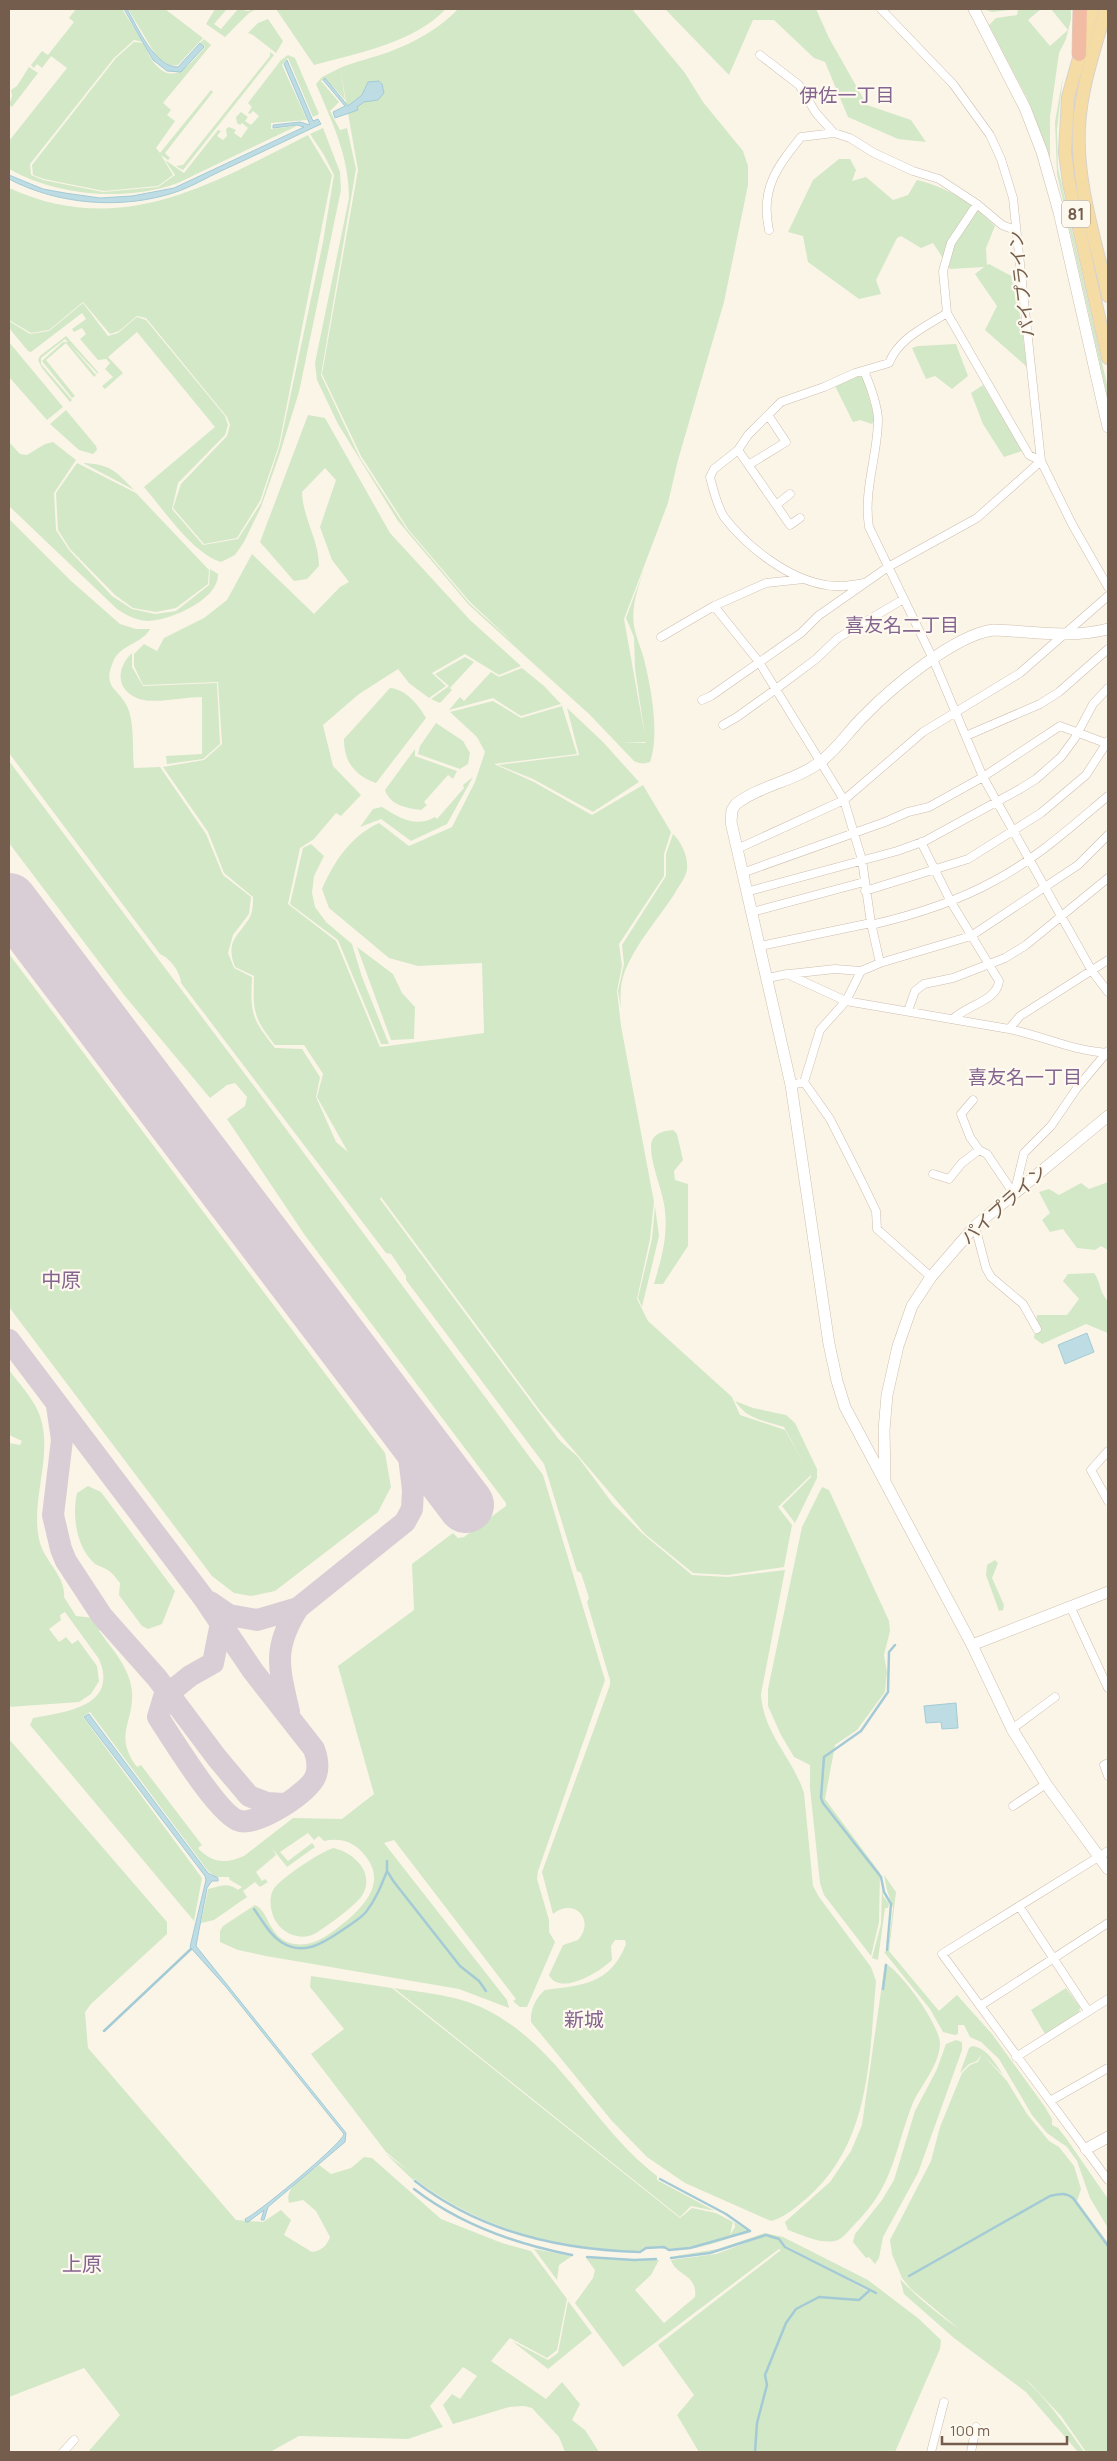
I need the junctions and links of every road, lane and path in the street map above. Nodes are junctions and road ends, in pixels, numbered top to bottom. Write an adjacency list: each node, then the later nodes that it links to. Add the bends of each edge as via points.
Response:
1 (881, 9): 13 (street, パイプライン, via 953,84 990,135 1013,198)
2 (974, 9): 19 (street, via 1025,108 1042,152 1059,212)
3 (1080, 9): 9 (highway)
4 (1093, 9): 9 (main road, 81)
5 (1106, 9): 7 (main road, 81)
6 (1108, 22): 7 (main road)
7 (1099, 34): 14 (main road, 81, via 1082,97 1079,154)
8 (760, 54): 10 (street, via 799,85 816,113)
9 (1079, 54): 16 (main road, 81, via 1066,110 1066,166)
10 (834, 133): 11 (street, via 913,171 939,179); 12 (street, via 801,137 779,165 766,200)
11 (977, 204): 13 (street, via 1002,225); 15 (street, via 951,243 943,271)
12 (769, 230)
13 (1015, 230): 21 (street, パイプライン)
14 (1108, 296)
15 (947, 313): 17 (street, via 905,339 889,363); 21 (street, via 1029,455)
16 (1108, 358)
17 (864, 371): 18 (street, via 782,402); 26 (street, via 878,418 867,514 869,527)
18 (768, 415): 20 (street); 22 (street, via 786,442)
19 (1108, 427)
20 (738, 450): 22 (street); 27 (street, via 714,469 710,477 723,515 770,559)
21 (1041, 461): 26 (street, via 977,518); 29 (street, パイプライン)
22 (750, 464): 24 (street)
23 (790, 494): 24 (street)
24 (776, 505): 25 (street, via 790,525)
25 (800, 518)
26 (888, 567): 28 (street); 31 (street)
27 (805, 579): 28 (street, via 826,586); 32 (street, via 766,583)
28 (868, 582): 38 (street)
29 (1108, 587)
30 (1108, 596): 34 (street)
31 (902, 600): 37 (street); 40 (street, via 838,638)
32 (714, 606): 35 (street); 38 (street)
33 (1108, 629): 34 (street, via 1089,634)
34 (1062, 635): 37 (street, via 982,631 960,640); 42 (street, via 1020,673)
35 (661, 638)
36 (1108, 649): 45 (street, via 1059,692 1040,704)
37 (933, 659): 42 (street); 47 (street, via 876,704)
38 (759, 662): 40 (street); 41 (street)
39 (1108, 688): 44 (street, via 1093,704)
40 (776, 690): 43 (street); 47 (street)
41 (702, 700)
42 (955, 710): 45 (street); 50 (street, via 923,732)
43 (723, 725)
44 (1077, 733): 46 (street); 48 (street, via 1060,726); 51 (street, via 1061,757 1036,779)
45 (966, 736): 48 (street)
46 (1108, 743): 52 (street, via 1086,775 1041,813)
47 (820, 762): 50 (street); 56 (street, via 736,804 731,822)
48 (983, 778): 51 (street); 53 (street, via 929,807)
49 (1108, 796): 57 (street)
50 (844, 800): 53 (street); 56 (street)
51 (997, 801): 52 (street); 55 (street)
52 (1012, 830): 57 (street); 59 (street, via 968,859)
53 (854, 832): 58 (street); 60 (street)
54 (1108, 835): 63 (street, via 1078,865)
55 (921, 842): 58 (street); 59 (street)
56 (736, 850): 60 (street)
57 (1028, 859): 63 (street); 66 (street, via 995,881)
58 (862, 860): 62 (street); 65 (street)
59 (934, 871): 64 (street); 66 (street)
60 (742, 873): 65 (street)
61 (1108, 878): 68 (street)
62 (864, 882): 64 (street); 67 (street)
63 (1046, 887): 68 (street); 70 (street)
64 (866, 891): 69 (street)
65 (746, 892): 67 (street)
66 (951, 902): 69 (street); 70 (street)
67 (752, 912): 71 (street)
68 (1061, 914): 74 (street, via 1026,945); 76 (street)
69 (871, 924): 71 (street); 73 (street)
70 (971, 936): 73 (street); 74 (street)
71 (760, 946): 78 (street)
72 (1108, 960): 76 (street)
73 (880, 962): 75 (street)
74 (988, 966): 81 (street, via 924,984 915,991); 82 (street, via 999,981 992,996 961,1010)
75 (861, 971): 77 (street, via 835,969); 80 (street)
76 (1092, 971): 79 (street); 83 (street, via 1020,1016)
77 (788, 974): 78 (street); 80 (street)
78 (768, 978): 86 (street)
79 (1108, 992)
80 (846, 1001): 81 (street); 85 (street, via 820,1030)
81 (908, 1011): 82 (street)
82 (953, 1019): 83 (street)
83 (1009, 1029): 84 (street, via 1035,1034 1085,1052)
84 (1108, 1052): 91 (street, via 1077,1088 1051,1126 1024,1153)
85 (804, 1082): 86 (street); 93 (street, via 830,1119 861,1180 876,1211 877,1229)
86 (791, 1084): 96 (street, via 837,1381 846,1407)
87 (973, 1100): 89 (street, via 961,1114)
88 (1108, 1116): 91 (street, パイプライン)
89 (978, 1150): 90 (street, via 949,1179); 91 (street, via 987,1154)
90 (933, 1174)
91 (1014, 1194): 92 (street, パイプライン)
92 (975, 1226): 93 (street, パイプライン); 94 (street, via 991,1277 1023,1304)
93 (931, 1277): 96 (street, パイプライン, via 912,1306 898,1346 887,1396)
94 (1037, 1329)
95 (1108, 1452): 97 (street, via 1091,1470)
96 (885, 1482): 100 (street)
97 (1108, 1501)
98 (1108, 1592): 99 (street)
99 (1070, 1606): 100 (street); 101 (street)
100 (972, 1645): 103 (street)
101 (1108, 1688)
102 (1055, 1697): 103 (street)
103 (1012, 1730): 106 (street)
104 (1108, 1763): 105 (street, via 1104,1764)
105 (1108, 1776)
106 (1046, 1784): 107 (street); 108 (street)
107 (1013, 1806)
108 (1103, 1853): 109 (street); 110 (street)
109 (1108, 1869)
110 (1019, 1906): 112 (street); 114 (street, via 942,1954)
111 (1108, 1923): 112 (street)
112 (1053, 1958): 114 (street); 115 (street)
113 (1108, 1999): 115 (street)
114 (980, 2006): 116 (street)
115 (1088, 2010): 116 (street)
116 (1016, 2057): 118 (street)
117 (1108, 2068): 118 (street)
118 (1050, 2101): 120 (street)
119 (1108, 2137): 120 (street)
120 (1086, 2149): 121 (street)
121 (1108, 2180)
122 (944, 2402): 126 (street)
123 (976, 2427): 127 (street)
124 (74, 2440): 125 (street)
125 (63, 2452)
126 (931, 2452)
127 (971, 2452)

